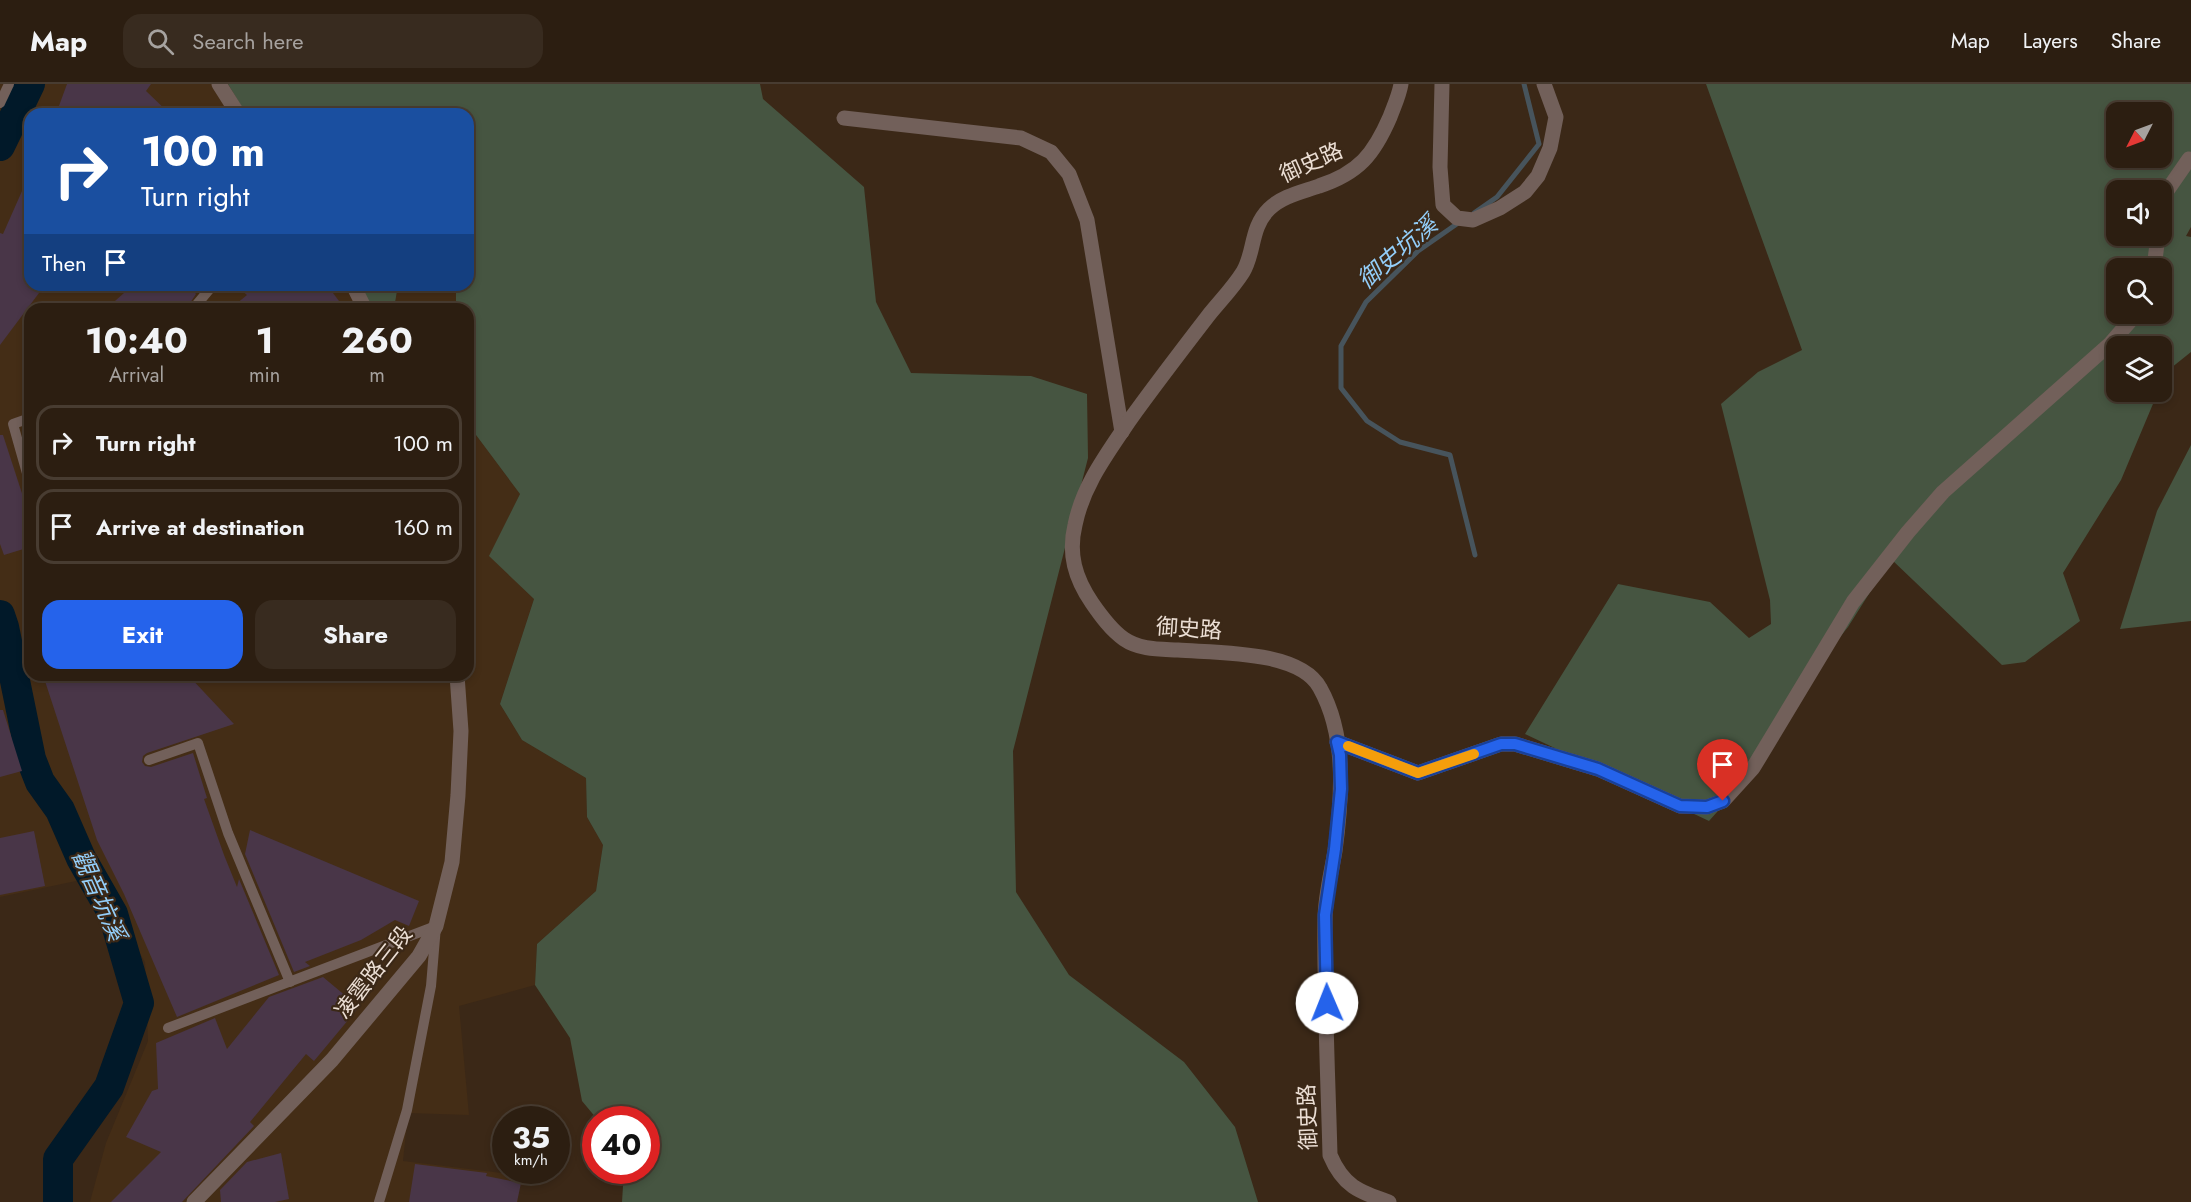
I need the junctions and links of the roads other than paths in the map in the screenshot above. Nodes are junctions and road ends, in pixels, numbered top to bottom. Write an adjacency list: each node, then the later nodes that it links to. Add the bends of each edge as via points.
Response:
1 (9, 84): 6 (lane)
2 (219, 84): 7 (street)
3 (1401, 84): 15 (street, 御史路, via 1380,141 1365,162 1346,175 1283,198 1270,208 1258,224 1245,269)
4 (1442, 84): 5 (street, via 1443,205 1457,218 1473,220 1525,192 1538,176 1550,148 1556,117)
5 (1544, 84)
6 (0, 103)
7 (234, 108)
8 (844, 118): 15 (street, via 1021,138 1051,152 1069,174 1087,220)
9 (2190, 155): 10 (street)
10 (2172, 183)
11 (208, 291): 12 (lane)
12 (199, 303)
13 (2127, 324): 18 (street, via 2111,343 1943,492 1908,532 1853,602 1753,768 1723,801 1707,807 1680,806 1598,769 1515,744 1501,744 1418,773)
14 (24, 420): 16 (lane, via 13,424)
15 (1122, 432): 18 (street, 御史路, via 1086,489 1071,555 1084,592 1102,618 1125,640 1146,648 1235,654 1276,660 1301,669 1320,688 1332,716)
16 (24, 463)
17 (457, 681): 20 (street, 凌雲路三段, via 458,795 452,862)
18 (1337, 742): 25 (street, 御史路, via 1341,789 1325,915 1330,1155 1344,1181)
19 (149, 760): 21 (lane, via 198,743 228,833)
20 (436, 926): 21 (lane); 23 (street, 凌雲路三段, via 419,956 332,1060); 24 (lane, via 431,986 406,1110)
21 (290, 982): 22 (lane)
22 (168, 1028)
23 (194, 1202)
24 (379, 1202)
25 (1389, 1202)

